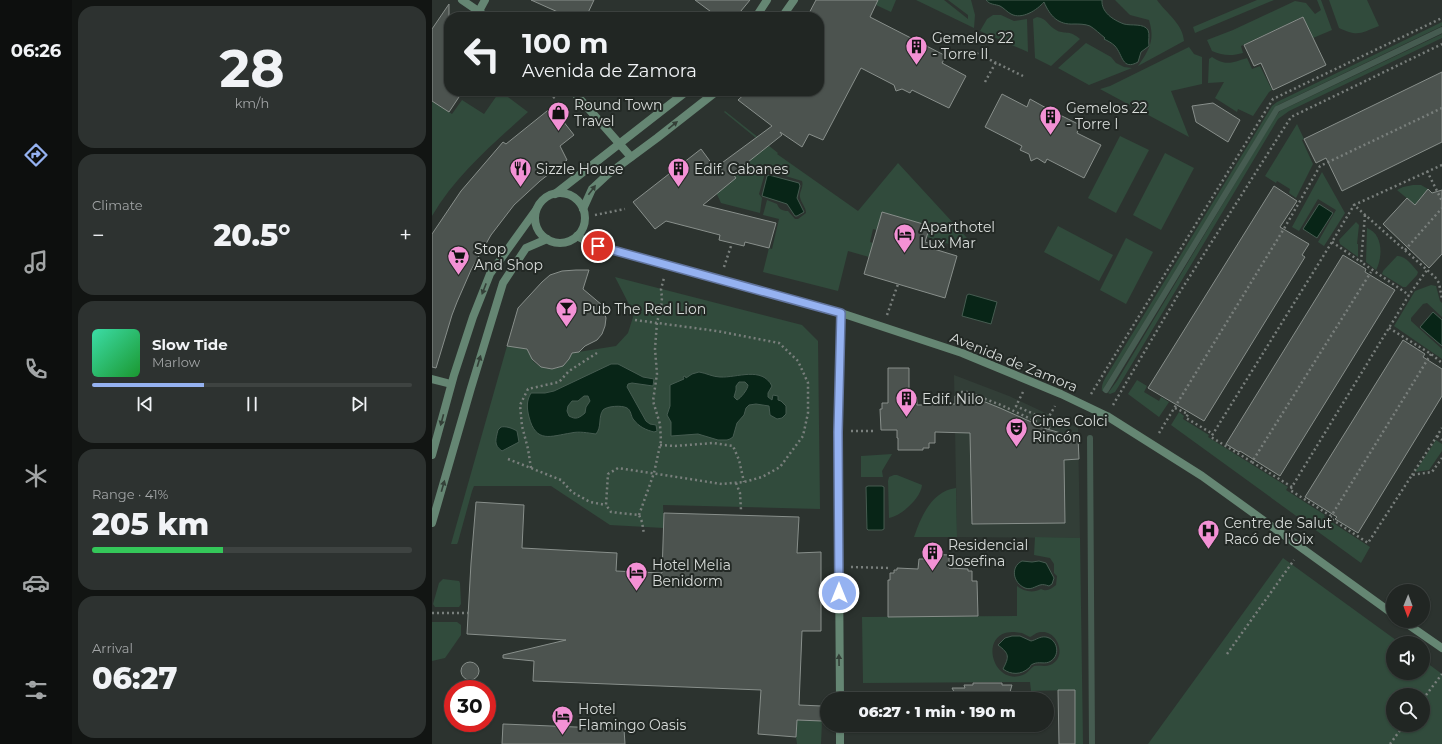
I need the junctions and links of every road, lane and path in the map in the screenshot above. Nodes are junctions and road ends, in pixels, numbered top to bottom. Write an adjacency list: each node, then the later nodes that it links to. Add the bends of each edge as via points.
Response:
1 (462, 0): 5 (street)
2 (485, 0): 5 (street)
3 (767, 0): 6 (street)
4 (794, 0): 7 (street)
5 (479, 11)
6 (759, 12)
7 (786, 12)
8 (1442, 18): 56 (path, via 1273,99)
9 (1442, 44): 60 (path, via 1291,117 1178,295)
10 (972, 51): 11 (path)
11 (996, 62): 12 (path); 13 (path)
12 (1023, 76)
13 (986, 82)
14 (556, 96): 18 (path)
15 (577, 96): 20 (street)
16 (680, 96): 20 (street)
17 (710, 96): 21 (street, one-way to 17)
18 (553, 98)
19 (1442, 108): 58 (path, via 1320,166)
20 (619, 143): 21 (street); 24 (street)
21 (631, 157): 30 (street, one-way to 21, via 592,189)
22 (1442, 164): 23 (path)
23 (1428, 171): 25 (path); 26 (path)
24 (555, 194): 29 (street, via 546,197); 30 (street, via 571,196 578,202)
25 (1442, 201)
26 (1354, 205): 31 (path); 34 (path)
27 (1442, 208): 36 (path)
28 (625, 209): 30 (path)
29 (536, 210): 33 (street, via 537,227); 54 (street, one-way to 54, via 490,274)
30 (583, 213): 32 (street, via 584,224)
31 (1365, 214): 36 (path); 37 (path)
32 (576, 236): 33 (street, via 562,243); 40 (street, Avenida de Zamora, via 609,249)
33 (547, 239): 86 (street, one-way to 33, via 503,283 526,248)
34 (1332, 242): 37 (path); 67 (path)
35 (730, 246): 40 (path)
36 (1405, 250): 38 (path)
37 (1362, 262): 43 (path)
38 (1427, 270): 43 (path); 44 (path, via 1439,283)
39 (1371, 272): 75 (path)
40 (720, 279): 46 (street, Avenida de Zamora)
41 (898, 284): 45 (path)
42 (661, 289): 48 (path, via 662,298)
43 (1409, 295): 49 (path)
44 (1442, 299)
45 (890, 308)
46 (841, 313): 56 (street, Avenida de Zamora, via 962,353); 66 (street)
47 (635, 320): 48 (path)
48 (657, 322): 71 (path, via 657,374 653,401 660,424); 79 (path, via 780,343 798,361 808,383 808,413 803,436 780,466 762,477)
49 (1390, 328): 51 (path); 81 (path)
50 (597, 353): 76 (path, via 569,371 559,382 528,389 520,405)
51 (1431, 354): 52 (path); 85 (path)
52 (1442, 363)
53 (432, 379): 54 (street)
54 (451, 384): 72 (street, one-way to 72)
55 (961, 392): 61 (path, via 967,392)
56 (1085, 405): 60 (street, Avenida de Zamora)
57 (1019, 407): 59 (path)
58 (1175, 408): 67 (path, via 1188,414 1186,418); 70 (path)
59 (1032, 413): 61 (path); 62 (path)
60 (1107, 416): 70 (street, Avenida de Zamora)
61 (1029, 419): 63 (path)
62 (1045, 419)
63 (1050, 428)
64 (1442, 428): 68 (path)
65 (876, 431): 66 (path)
66 (838, 432): 89 (street)
67 (1213, 434): 75 (path, via 1211,437)
68 (1437, 436): 69 (path); 78 (path)
69 (1442, 440)
70 (1152, 444): 88 (street, Avenida de Zamora, via 1202,476)
71 (660, 445): 77 (path); 79 (path, via 713,443 733,446)
72 (432, 456)
73 (1442, 458): 78 (path, via 1432,472)
74 (508, 460): 76 (path)
75 (1252, 462): 81 (path)
76 (531, 468): 82 (path, via 561,480 572,492 590,502)
77 (654, 473): 80 (path, via 722,484); 82 (path, via 618,468 608,474); 84 (path)
78 (1412, 475): 85 (path, via 1368,542 1330,518)
79 (744, 482): 80 (path)
80 (736, 483): 83 (path, via 740,493)
81 (1292, 486): 85 (path, via 1290,490)
82 (606, 506): 84 (path, via 611,512)
83 (741, 510)
84 (639, 515): 87 (path)
85 (1332, 516)
86 (432, 523)
87 (644, 534)
88 (1303, 548): 91 (street, Avenida de Zamora); 96 (path)
89 (839, 567): 90 (path); 99 (street, one-way to 89)
90 (891, 568)
91 (1386, 609)
92 (432, 613): 93 (path)
93 (468, 613)
94 (1413, 628): 95 (street)
95 (1442, 648)
96 (1227, 654)
97 (1442, 674): 98 (path)
98 (1430, 690)
99 (840, 692)
100 (840, 732): 102 (street)
101 (1399, 732): 103 (path)
102 (840, 744)
103 (1390, 744)

